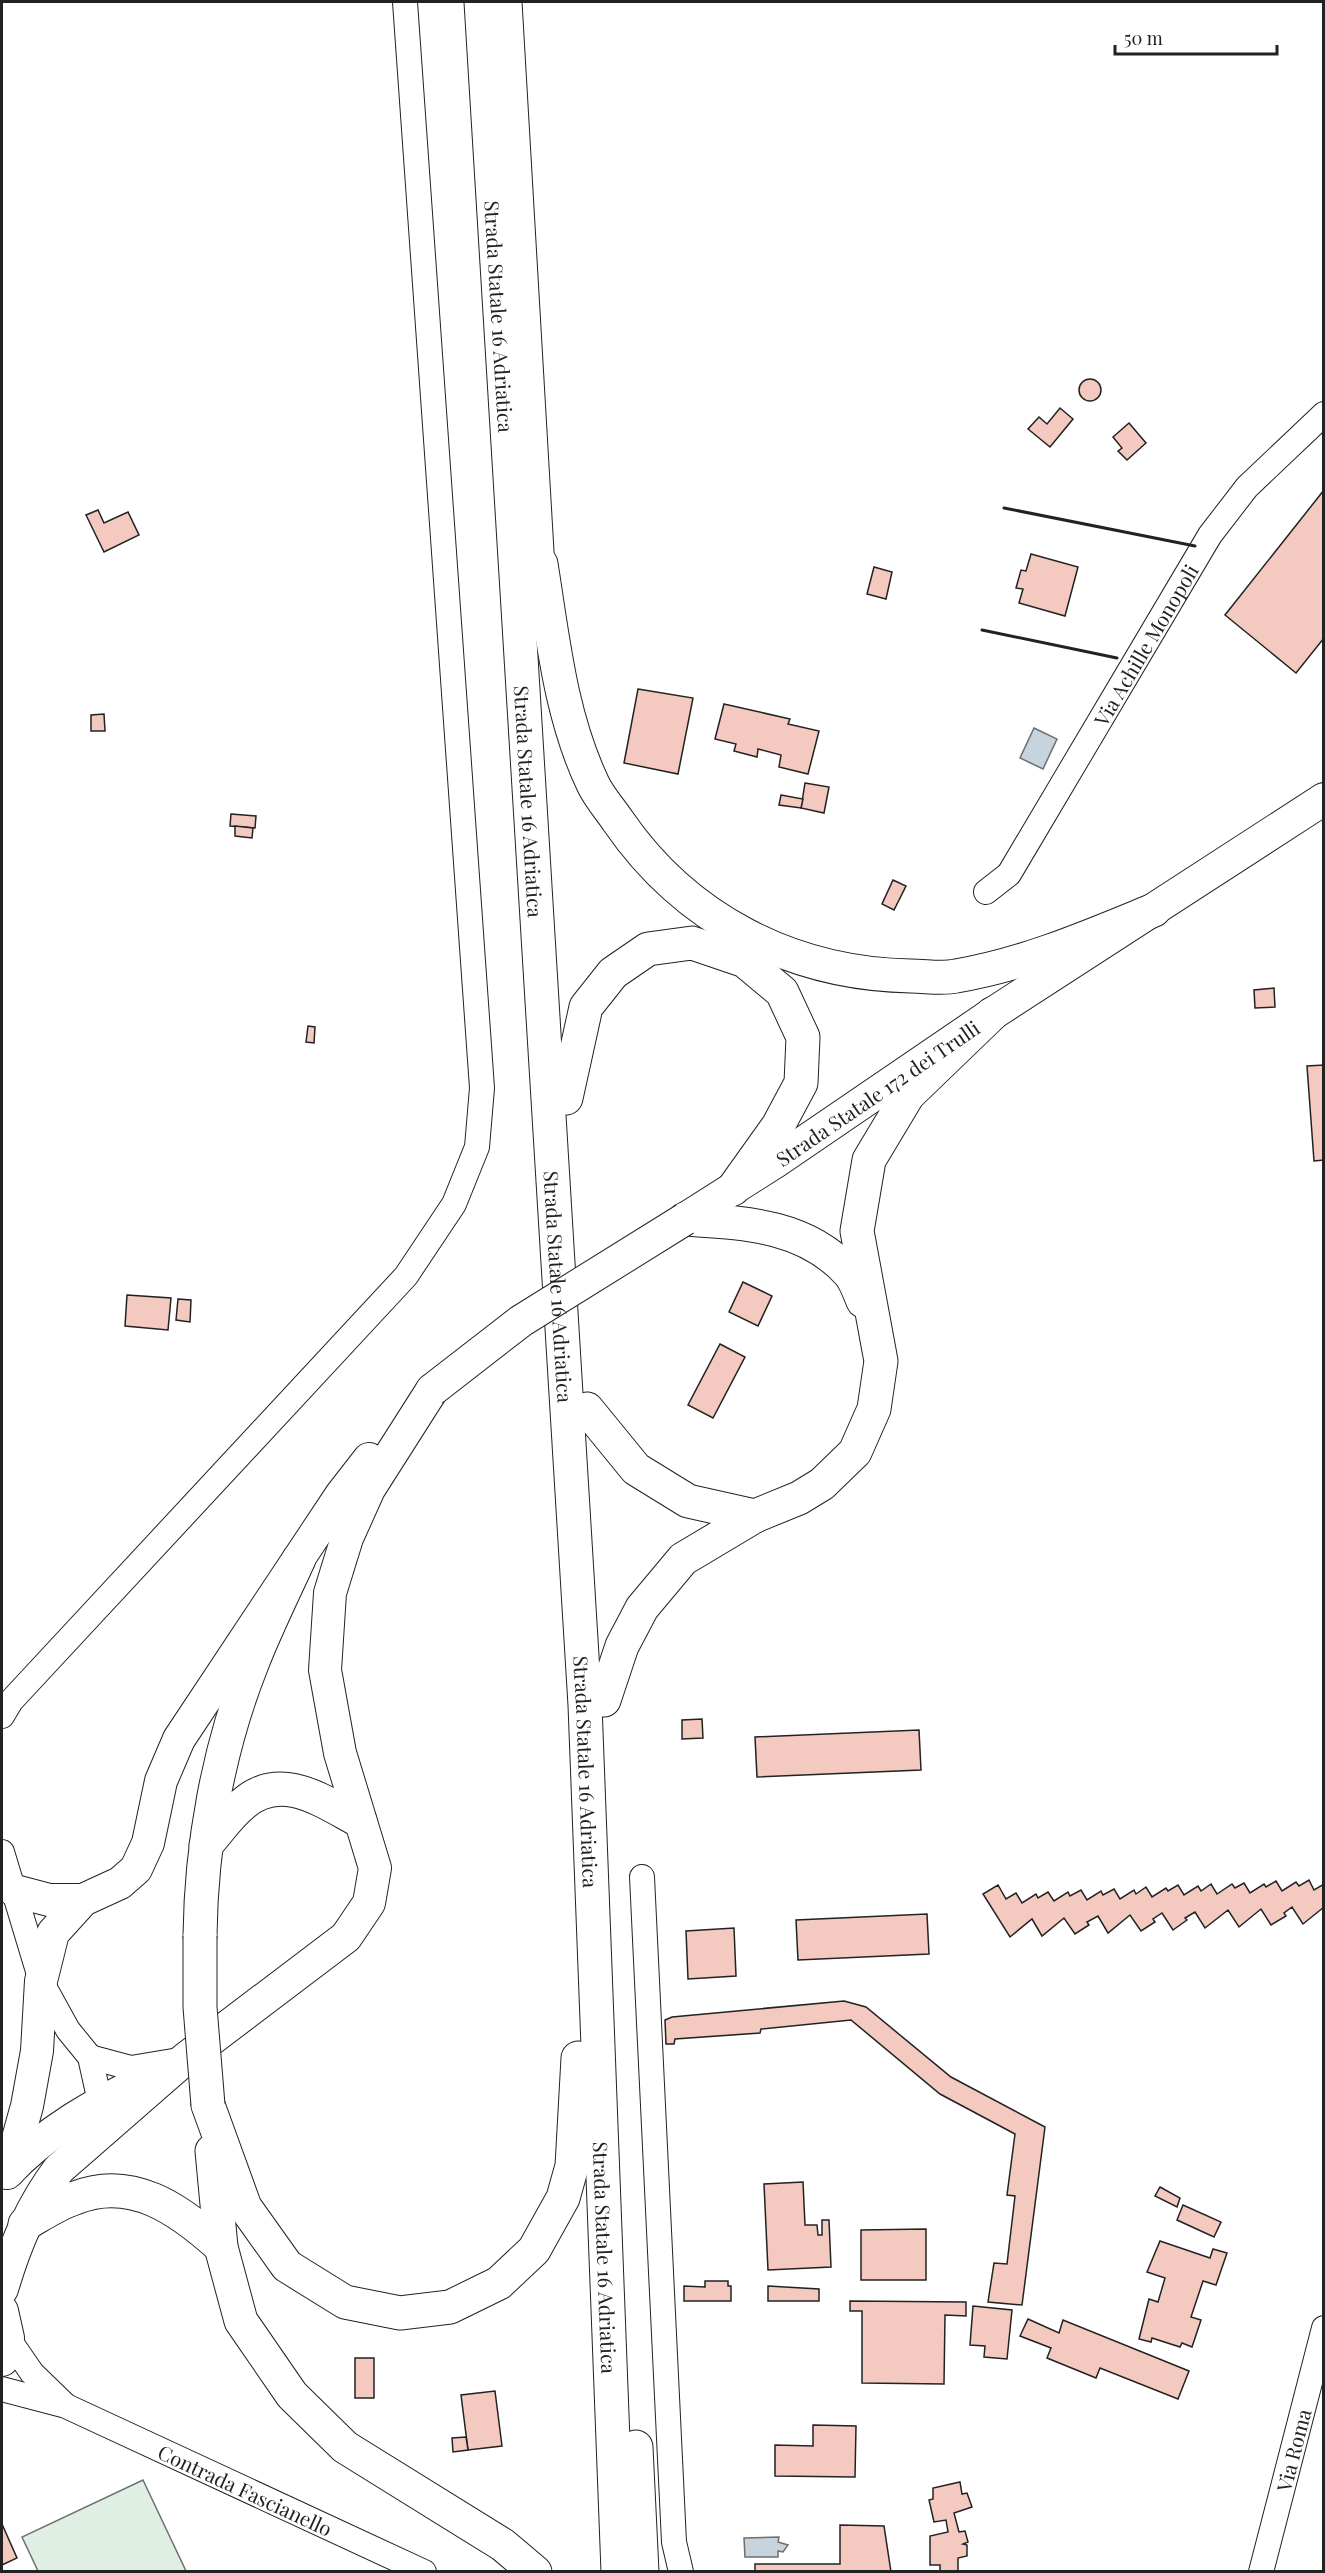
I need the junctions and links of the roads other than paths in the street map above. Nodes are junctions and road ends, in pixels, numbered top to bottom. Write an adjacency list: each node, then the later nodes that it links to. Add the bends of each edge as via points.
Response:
1 (405, 2): 22 (street, via 482,1088 477,1147 454,1204 406,1276 11,1701)
2 (481, 2): 20 (highway, Strada Statale 16 Adriatica)
3 (505, 2): 5 (highway, Strada Statale 16 Adriatica)
4 (1323, 414): 9 (street, Via Achille Monopoli, via 1247,487 1210,535 1009,874)
5 (537, 536): 10 (highway, via 564,703 593,785 638,850 692,901 755,942 825,965 871,974 954,977 1028,961); 12 (highway, Strada Statale 16 Adriatica)
6 (1323, 799): 8 (main road, Strada Statale 172 dei Trulli)
7 (1323, 819): 8 (main road)
8 (1242, 852): 10 (main road, Strada Statale 172 dei Trulli)
9 (986, 892)
10 (1154, 910): 11 (main road, Strada Statale 172 dei Trulli)
11 (992, 1014): 13 (main road, Strada Statale 172 dei Trulli); 15 (highway, via 908,1095 869,1160 857,1231)
12 (566, 1098): 13 (highway, via 586,1007 613,973 648,949 692,943 745,961 782,992 803,1037 801,1083 778,1126); 17 (highway, Strada Statale 16 Adriatica)
13 (733, 1189): 14 (main road, Strada Statale 172 dei Trulli)
14 (685, 1219): 15 (highway, via 760,1225 818,1245 850,1274); 16 (main road, Strada Statale 172 dei Trulli, bridge, via 521,1321)
15 (874, 1321): 18 (highway, via 880,1361 874,1408 855,1452 822,1484 800,1498)
16 (432, 1390): 19 (main road, via 385,1437); 23 (main road, via 369,1489 347,1538 330,1593 325,1670 340,1753)
17 (587, 1409): 18 (highway, via 636,1469 688,1501); 21 (highway, Strada Statale 16 Adriatica)
18 (755, 1516): 21 (highway, via 683,1559 642,1608 622,1646)
19 (299, 1559): 24 (highway, via 252,1665 221,1763); 28 (main road, via 179,1739 161,1781 148,1844 136,1869 120,1883)
20 (581, 1645): 33 (highway, via 578,2091 572,2166 563,2198 534,2250 499,2283 450,2307 400,2313 345,2302 287,2266 245,2207); 45 (highway, Strada Statale 16 Adriatica)
21 (604, 1700): 46 (highway, Strada Statale 16 Adriatica)
22 (2, 1716)
23 (360, 1821): 24 (highway, via 308,1793 275,1787 244,1803); 31 (main road, via 375,1868 369,1903 346,1937)
24 (206, 1845): 33 (highway, bridge, via 200,1891 200,2007)
25 (2, 1852): 27 (street)
26 (642, 1877): 47 (street, via 674,2542)
27 (15, 1891): 28 (main road, via 50,1900); 29 (street)
28 (83, 1900): 29 (main road, via 53,1934)
29 (41, 1981): 30 (street, via 68,2030); 35 (main road, via 37,2051 27,2106)
30 (90, 2057): 31 (street, via 131,2068); 32 (street)
31 (185, 2059): 32 (main road); 34 (main road)
32 (100, 2102): 34 (street); 35 (main road, via 66,2123)
33 (208, 2105): 37 (highway)
34 (101, 2133): 36 (main road, via 59,2169)
35 (5, 2176)
36 (25, 2224): 37 (highway, via 75,2197 104,2191 149,2196 187,2217); 38 (main road)
37 (220, 2247): 44 (highway, via 241,2321 291,2395 345,2447 502,2545)
38 (2, 2289)
39 (1323, 2328): 48 (street, Via Roma)
40 (4, 2336): 42 (street, Contrada Fascianello, via 32,2373)
41 (2, 2389): 42 (street, Contrada Fascianello)
42 (66, 2406): 43 (street, Contrada Fascianello)
43 (424, 2571)
44 (535, 2571)
45 (618, 2571)
46 (642, 2571)
47 (681, 2571)
48 (1261, 2571)

